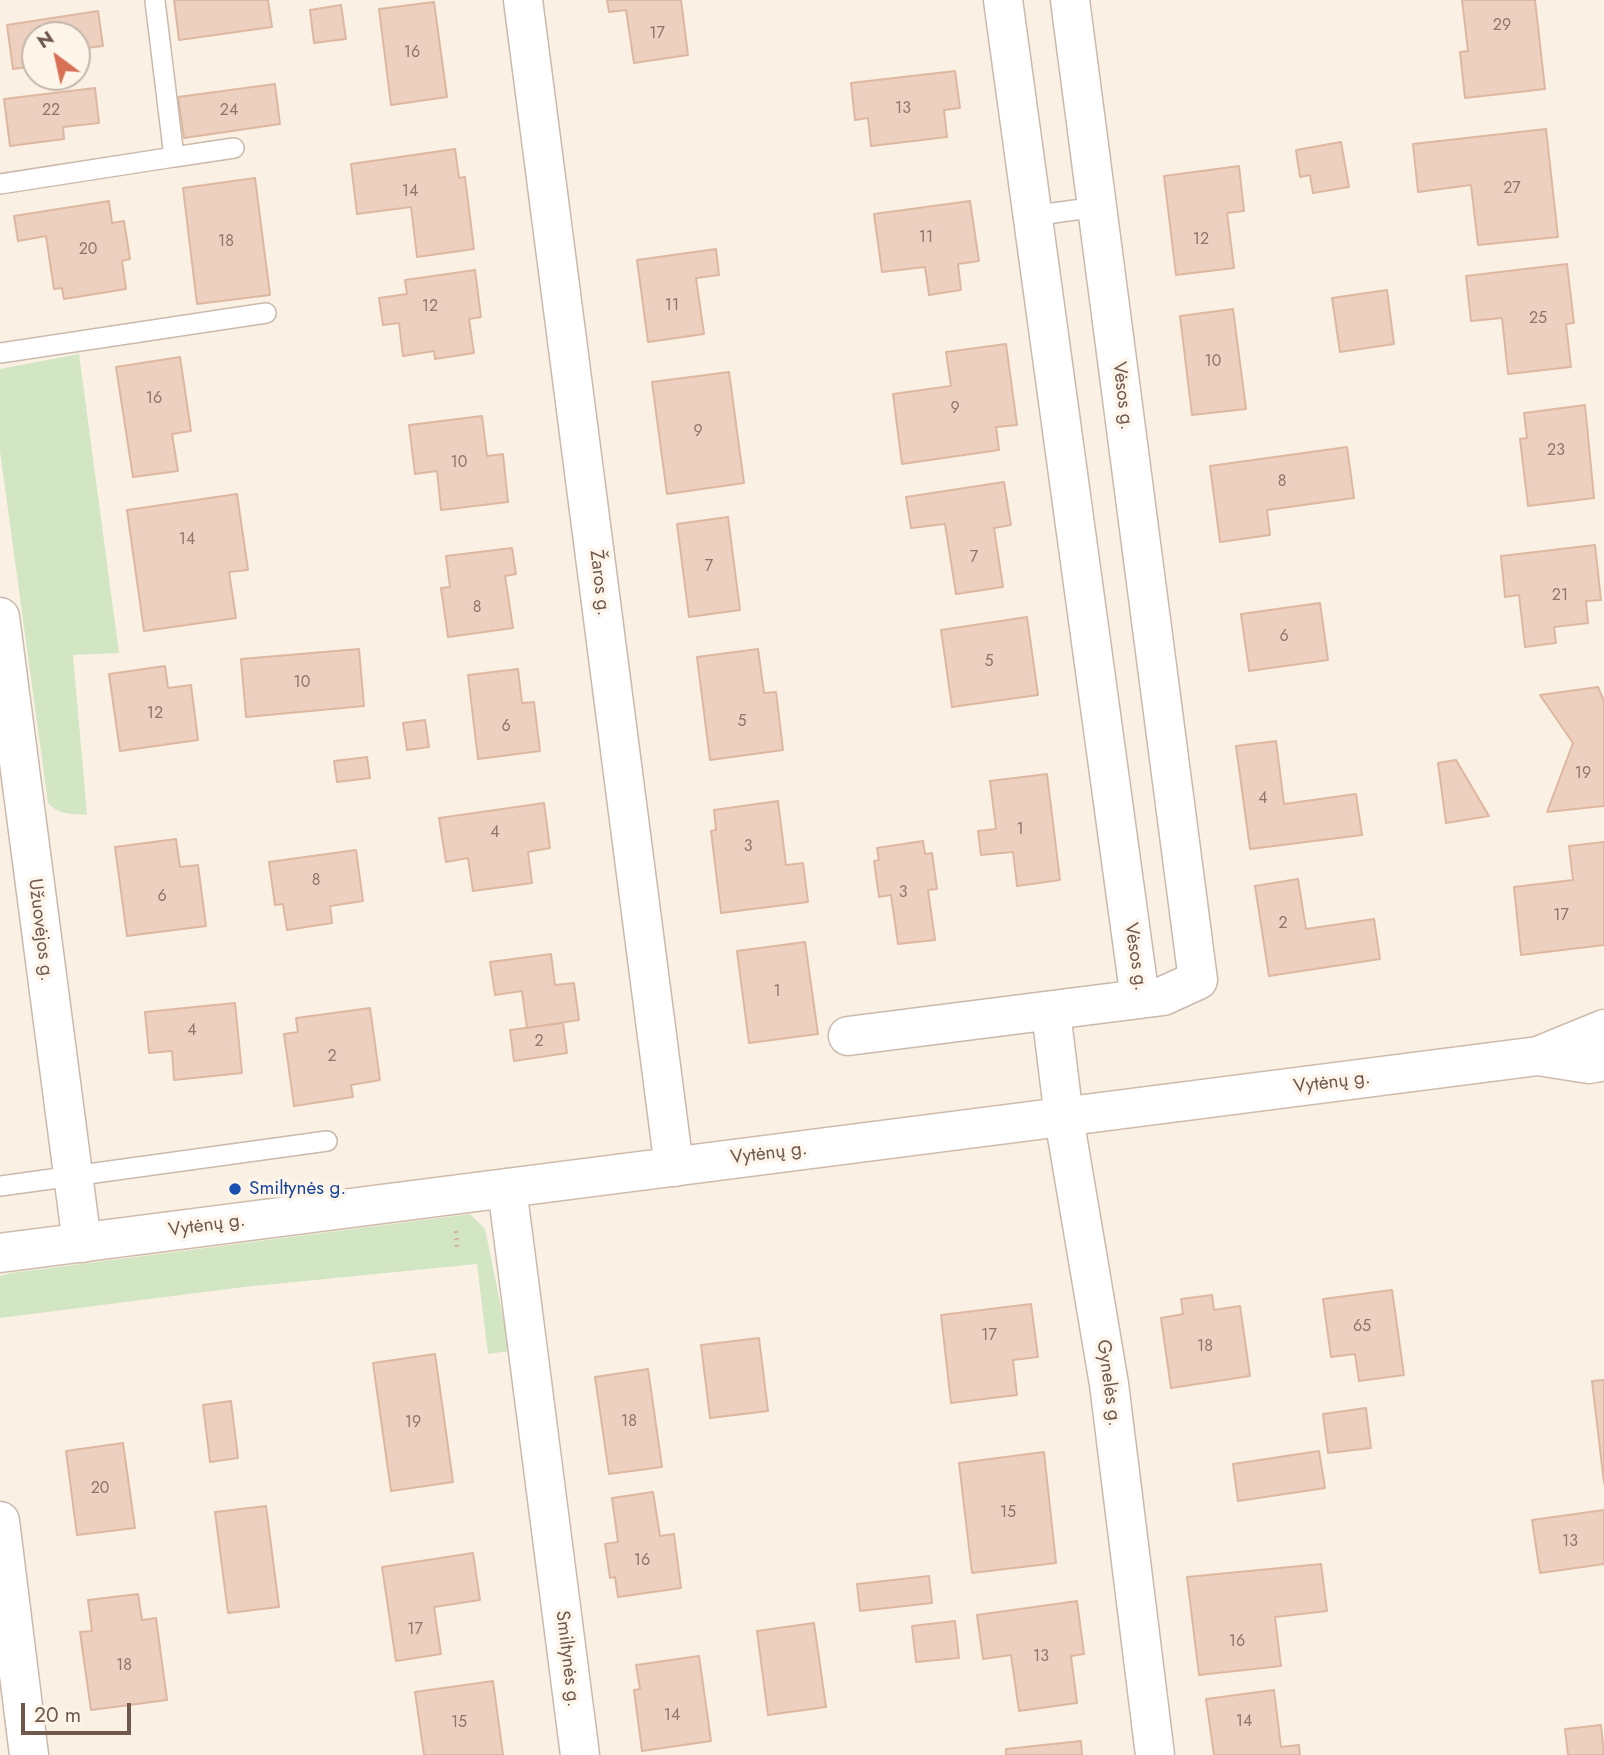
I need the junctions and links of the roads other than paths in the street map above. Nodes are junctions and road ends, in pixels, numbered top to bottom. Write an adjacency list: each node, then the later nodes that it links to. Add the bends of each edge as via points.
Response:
1 (523, 0): 21 (street, Žaros g.)
2 (1003, 0): 9 (street, Vėsos g.)
3 (1070, 0): 8 (street, Vėsos g.)
4 (155, 1): 6 (lane)
5 (234, 148): 6 (lane)
6 (174, 157): 7 (lane)
7 (0, 184)
8 (1097, 207): 9 (lane); 13 (street, Vėsos g., via 1198,980 1163,996)
9 (1031, 216): 13 (street, Vėsos g.)
10 (266, 313): 11 (lane)
11 (0, 354)
12 (0, 617): 22 (street, Užuovėjos g.)
13 (1140, 999): 14 (street)
14 (1051, 1012): 16 (street); 19 (street, Gynelės g.)
15 (1604, 1029): 17 (street, Vytėnų g.)
16 (848, 1036)
17 (1538, 1056): 18 (street, Vytėnų g.); 19 (street, Vytėnų g.)
18 (1599, 1064)
19 (1064, 1118): 21 (street, Vytėnų g.); 30 (street, Gynelės g., via 1109,1384)
20 (327, 1141): 22 (lane)
21 (674, 1167): 24 (street, Vytėnų g.)
22 (72, 1178): 23 (lane); 25 (street, Užuovėjos g.)
23 (0, 1186)
24 (507, 1188): 25 (street, Vytėnų g.); 29 (street, Smiltynės g.)
25 (82, 1242): 26 (street, Vytėnų g.)
26 (0, 1253)
27 (0, 1521): 28 (street)
28 (29, 1755)
29 (580, 1755)
30 (1155, 1755)

